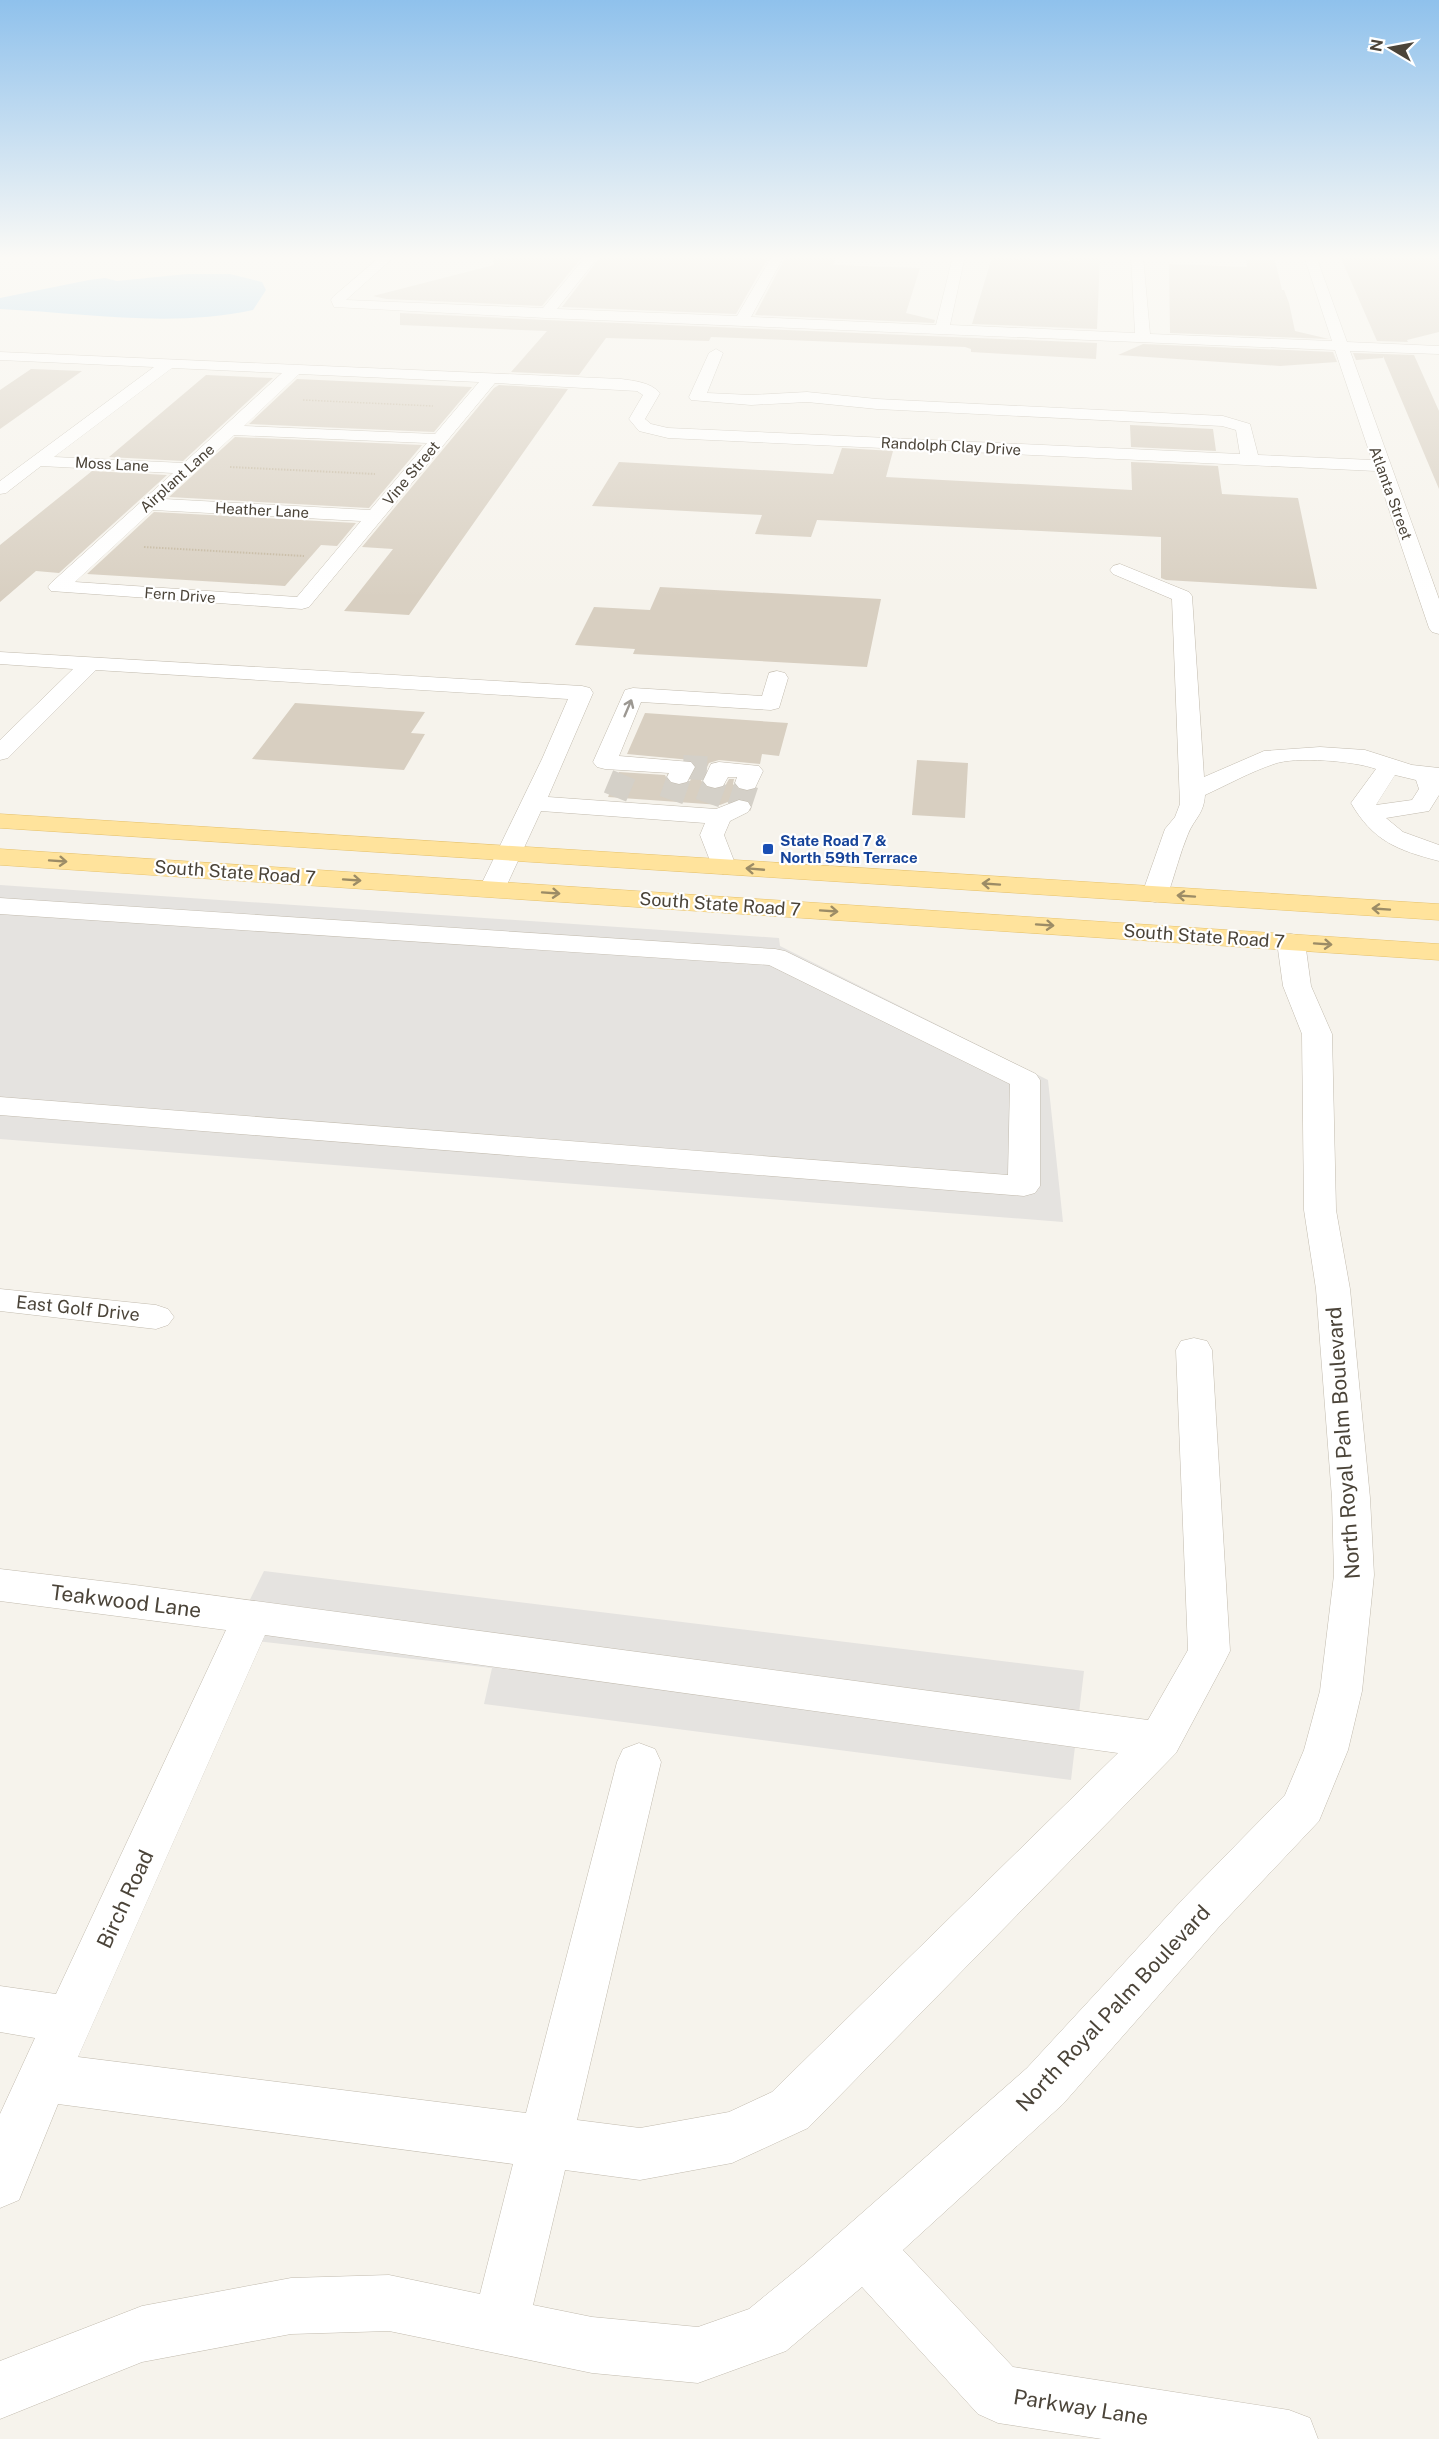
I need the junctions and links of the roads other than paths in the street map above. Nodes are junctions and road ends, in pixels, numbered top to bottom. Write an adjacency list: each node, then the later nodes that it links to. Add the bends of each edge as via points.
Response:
1 (160, 370): 10 (street)
2 (295, 370): 7 (street, Airplant Lane)
3 (314, 370): 6 (street)
4 (709, 370): 9 (street, via 697,397 807,397 1224,421 1244,427)
5 (1348, 370): 11 (street, Atlanta Street)
6 (491, 378): 8 (street, Vine Street); 9 (street, Randolph Clay Drive, via 641,387 652,393 637,419 645,428 668,433)
7 (230, 430): 8 (street); 12 (street, Airplant Lane)
8 (439, 439): 15 (street, Vine Street)
9 (1250, 460): 11 (street, Randolph Clay Drive)
10 (36, 461): 12 (street, Moss Lane); 13 (street)
11 (1381, 466): 19 (street, Atlanta Street)
12 (187, 468): 14 (street, Airplant Lane)
13 (0, 489)
14 (148, 504): 15 (street, Heather Lane); 17 (street, Airplant Lane)
15 (375, 516): 18 (street, Vine Street)
16 (1120, 570): 29 (street, via 1182,596)
17 (58, 587): 18 (street, Fern Drive)
18 (302, 603)
19 (1439, 628)
20 (0, 658): 21 (street)
21 (90, 664): 23 (street); 27 (street, via 582,693)
22 (777, 678): 27 (street, one-way to 22, via 633,695 771,703)
23 (0, 753)
24 (1390, 766): 25 (street); 29 (street, via 1354,756 1272,756); 32 (street, via 1363,803)
25 (1432, 774): 32 (street, via 1431,789 1420,806)
26 (679, 777): 27 (street, via 683,767)
27 (609, 781): 30 (street); 30 (street); 31 (street, via 668,807)
28 (747, 783): 31 (street, via 751,771 719,769)
29 (1193, 791): 39 (street, via 1186,819 1177,829)
30 (533, 803): 35 (street)
31 (717, 805): 37 (street, via 712,835)
32 (1368, 813): 34 (street, via 1392,838)
33 (0, 821): 35 (main road, South State Road 7)
34 (1439, 853)
35 (509, 854): 37 (main road, South State Road 7); 38 (street)
36 (0, 857): 38 (main road, South State Road 7, one-way to 38)
37 (723, 866): 39 (main road, South State Road 7, one-way to 37)
38 (492, 889): 42 (main road, South State Road 7, one-way to 42)
39 (1155, 894): 41 (main road, South State Road 7, one-way to 39)
40 (0, 906): 44 (street, via 776,957 1026,1080 1024,1186)
41 (1439, 912)
42 (1291, 942): 43 (main road, South State Road 7, one-way to 43); 57 (street, North Royal Palm Boulevard, via 1297,986 1317,1034 1320,1210 1333,1289 1351,1498 1354,1575 1341,1690 1326,1750 1303,1807 1045,2086)
43 (1439, 952)
44 (0, 1106)
45 (0, 1300): 46 (street, East Golf Drive)
46 (156, 1317)
47 (1194, 1350): 50 (street, via 1209,1651)
48 (0, 1585): 49 (street, Teakwood Lane)
49 (252, 1618): 50 (street, Teakwood Lane); 53 (street, Birch Road)
50 (1160, 1740): 55 (street, via 790,2110 732,2137 640,2154)
51 (639, 1762): 55 (street)
52 (0, 2009): 53 (street)
53 (70, 2020): 54 (street, Birch Road)
54 (44, 2077): 55 (street); 56 (street, Birch Road)
55 (545, 2142): 58 (street)
56 (0, 2181)
57 (865, 2248): 58 (street, North Royal Palm Boulevard, via 766,2331 698,2355 592,2345); 60 (street, Parkway Lane, via 998,2394)
58 (500, 2325): 59 (street, North Royal Palm Boulevard, via 389,2303 291,2306 142,2334)
59 (0, 2390)
60 (1289, 2439)

